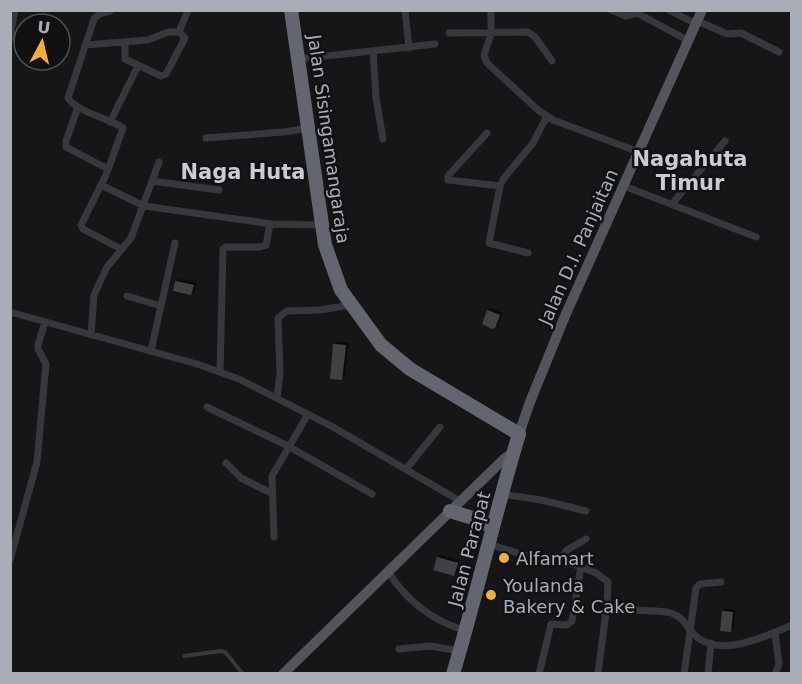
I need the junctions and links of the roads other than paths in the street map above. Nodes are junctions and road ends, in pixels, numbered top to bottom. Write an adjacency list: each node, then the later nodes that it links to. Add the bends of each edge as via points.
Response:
1 (188, 10): 9 (street)
2 (291, 10): 19 (highway, Jalan Sisingamangaraja)
3 (405, 10): 16 (street)
4 (491, 10): 11 (street)
5 (611, 10): 12 (street, via 626,16 637,13)
6 (669, 10): 8 (street)
7 (110, 11): 15 (street, via 94,19)
8 (699, 18): 12 (main road, Jalan D.I. Panjaitan); 18 (street, via 727,34 741,33)
9 (178, 32): 13 (street); 21 (street, via 184,40 164,76)
10 (450, 33): 11 (street)
11 (491, 34): 20 (street, via 532,34); 23 (street, via 484,60)
12 (689, 40): 30 (main road, Jalan D.I. Panjaitan)
13 (125, 42): 15 (street); 21 (street, via 125,59)
14 (435, 44): 16 (street)
15 (85, 45): 22 (street, via 68,96)
16 (409, 48): 17 (street)
17 (373, 51): 19 (street); 28 (street)
18 (780, 52)
19 (299, 59): 25 (highway, Jalan Sisingamangaraja)
20 (552, 61)
21 (138, 66): 24 (street)
22 (78, 107): 24 (street); 32 (street, via 66,147)
23 (548, 117): 30 (street); 35 (street)
24 (110, 122): 32 (street, via 122,126 123,131)
25 (308, 128): 27 (street); 41 (highway, Jalan Sisingamangaraja)
26 (487, 133): 35 (street, via 447,178)
27 (206, 138)
28 (383, 139)
29 (725, 141): 38 (street)
30 (639, 152): 36 (main road, Jalan D.I. Panjaitan)
31 (159, 162): 33 (street)
32 (108, 169): 34 (street)
33 (153, 181): 37 (street); 39 (street)
34 (101, 185): 39 (street); 44 (street, via 81,226)
35 (500, 186): 45 (street, via 489,243)
36 (624, 186): 38 (street); 58 (main road, Jalan D.I. Panjaitan, via 565,316)
37 (219, 190)
38 (672, 204): 42 (street)
39 (144, 206): 40 (street); 44 (street, via 131,238)
40 (270, 224): 41 (street); 53 (street, via 268,242 263,246 223,249)
41 (321, 225): 47 (highway, Jalan Sisingamangaraja, via 333,271)
42 (756, 237)
43 (175, 243): 48 (street)
44 (121, 249): 51 (street, via 94,295)
45 (528, 253)
46 (127, 296): 48 (street)
47 (351, 304): 54 (street, via 287,311 278,318); 58 (highway, Jalan Sisingamangaraja, via 381,345 410,369)
48 (161, 306): 52 (street)
49 (10, 312): 50 (street)
50 (45, 322): 51 (street); 74 (street, via 38,345 46,364 37,462)
51 (91, 335): 52 (street)
52 (151, 351): 53 (street)
53 (220, 372): 54 (street)
54 (277, 398): 56 (street)
55 (207, 407): 59 (street)
56 (308, 414): 59 (street); 62 (street)
57 (440, 427): 62 (street)
58 (519, 434): 60 (highway, Jalan Parapat)
59 (288, 446): 63 (street, via 272,476); 64 (street)
60 (513, 453): 65 (highway, Jalan Parapat); 66 (main road)
61 (226, 463): 63 (street, via 241,478)
62 (406, 469): 66 (street)
63 (272, 493): 70 (street)
64 (372, 494)
65 (502, 494): 68 (street); 69 (highway, Jalan Parapat)
66 (460, 501): 67 (main road)
67 (450, 511): 69 (highway); 76 (main road)
68 (586, 511)
69 (492, 527): 72 (highway, Jalan Parapat)
70 (274, 537)
71 (586, 539): 73 (street)
72 (488, 544): 73 (street, via 524,555); 81 (highway, Jalan Parapat)
73 (560, 559): 75 (street)
74 (10, 560)
75 (581, 566): 78 (street, via 608,582); 90 (street, via 572,621 567,625 551,624)
76 (388, 571): 81 (street, via 412,602 448,625); 88 (main road)
77 (721, 582): 80 (street, via 698,585)
78 (607, 604): 80 (street, via 626,610 671,613); 91 (street)
79 (792, 625): 82 (street)
80 (691, 628): 83 (street, via 697,637); 92 (street)
81 (467, 631): 85 (highway, Jalan Parapat)
82 (775, 633): 83 (street, via 739,644); 94 (street, via 779,664)
83 (711, 643): 93 (street)
84 (399, 649): 85 (street, via 430,646)
85 (460, 651): 89 (highway, Jalan Parapat)
86 (184, 656): 87 (lane, via 225,652)
87 (243, 674)
88 (283, 674)
89 (453, 674)
90 (539, 674)
91 (598, 674)
92 (684, 674)
93 (708, 674)
94 (776, 674)

